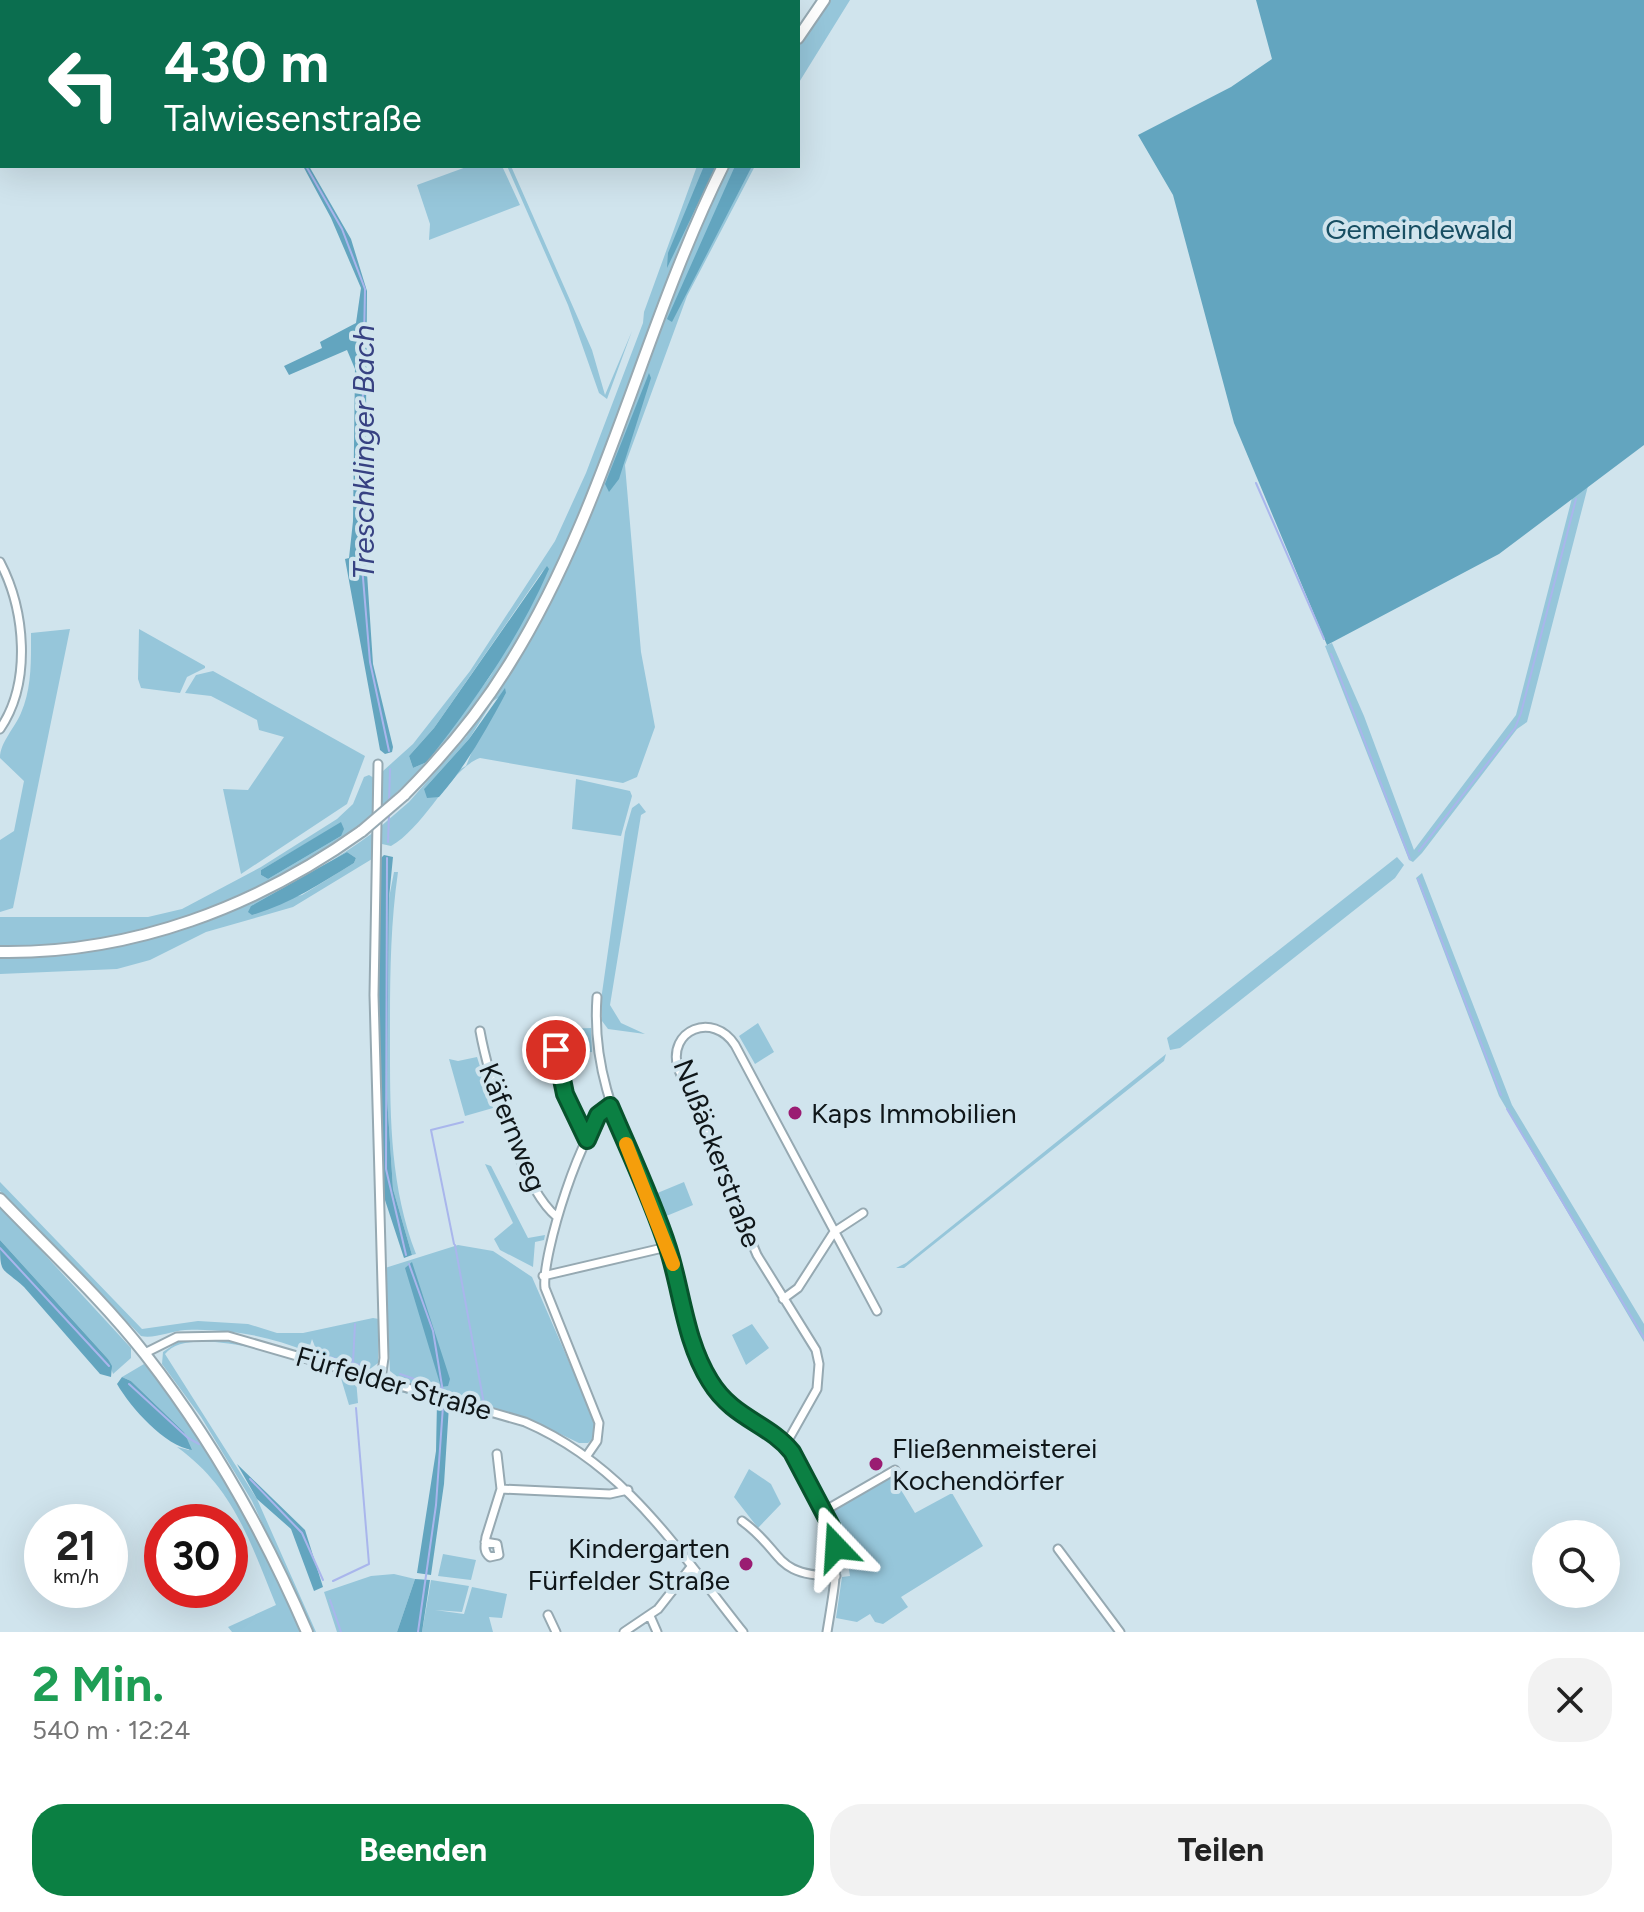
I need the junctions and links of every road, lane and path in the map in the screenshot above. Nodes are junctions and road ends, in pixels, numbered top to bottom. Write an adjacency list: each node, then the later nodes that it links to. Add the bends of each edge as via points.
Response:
1 (824, 0): 2 (main road)
2 (800, 35)
3 (722, 168): 7 (main road, bridge, via 686,243 576,534 544,602 479,710 404,795 362,831 279,883 198,919 96,945)
4 (0, 562): 5 (street, via 17,606 20,660 17,689)
5 (0, 729)
6 (378, 764): 22 (street, via 374,995)
7 (0, 952)
8 (597, 997): 11 (street, via 596,1044)
9 (555, 1028): 12 (street, via 565,1094)
10 (480, 1031): 15 (street, Käfernweg, via 508,1127 538,1192)
11 (610, 1106): 12 (street, via 598,1115); 17 (street)
12 (587, 1140): 15 (street)
13 (0, 1199): 21 (main road)
14 (863, 1213): 16 (street)
15 (557, 1217): 18 (street)
16 (834, 1232): 19 (street, via 798,1288); 19 (street, Nußäckerstraße, via 729,1036 714,1026 694,1029 678,1045 678,1068 757,1255); 20 (street, Nußäckerstraße)
17 (667, 1247): 18 (street); 23 (street, via 689,1334 710,1382 736,1413)
18 (543, 1276): 25 (street, via 599,1423 597,1441)
19 (783, 1299): 23 (street, Nußäckerstraße, via 819,1364 817,1389)
20 (877, 1311)
21 (145, 1353): 22 (street, Fürfelder Straße, via 177,1337 228,1336); 37 (main road, via 242,1495)
22 (381, 1379): 25 (street, Fürfelder Straße, via 525,1422)
23 (786, 1444): 29 (street)
24 (497, 1454): 27 (street, Fürfelder Straße)
25 (588, 1454): 28 (street, Fürfelder Straße)
26 (895, 1470): 29 (street)
27 (501, 1489): 28 (street, via 610,1494); 31 (street, Fürfelder Straße)
28 (628, 1490): 33 (street, Fürfelder Straße)
29 (824, 1511): 34 (street, via 836,1547)
30 (742, 1521): 34 (street, via 789,1570)
31 (485, 1542)
32 (1058, 1549): 43 (street)
33 (691, 1567): 36 (street); 41 (street, Fürfelder Straße)
34 (836, 1576): 42 (street)
35 (548, 1615): 38 (street)
36 (650, 1616): 39 (street); 40 (street)
37 (307, 1632)
38 (556, 1632)
39 (624, 1632)
40 (657, 1632)
41 (743, 1632)
42 (827, 1632)
43 (1120, 1632)

